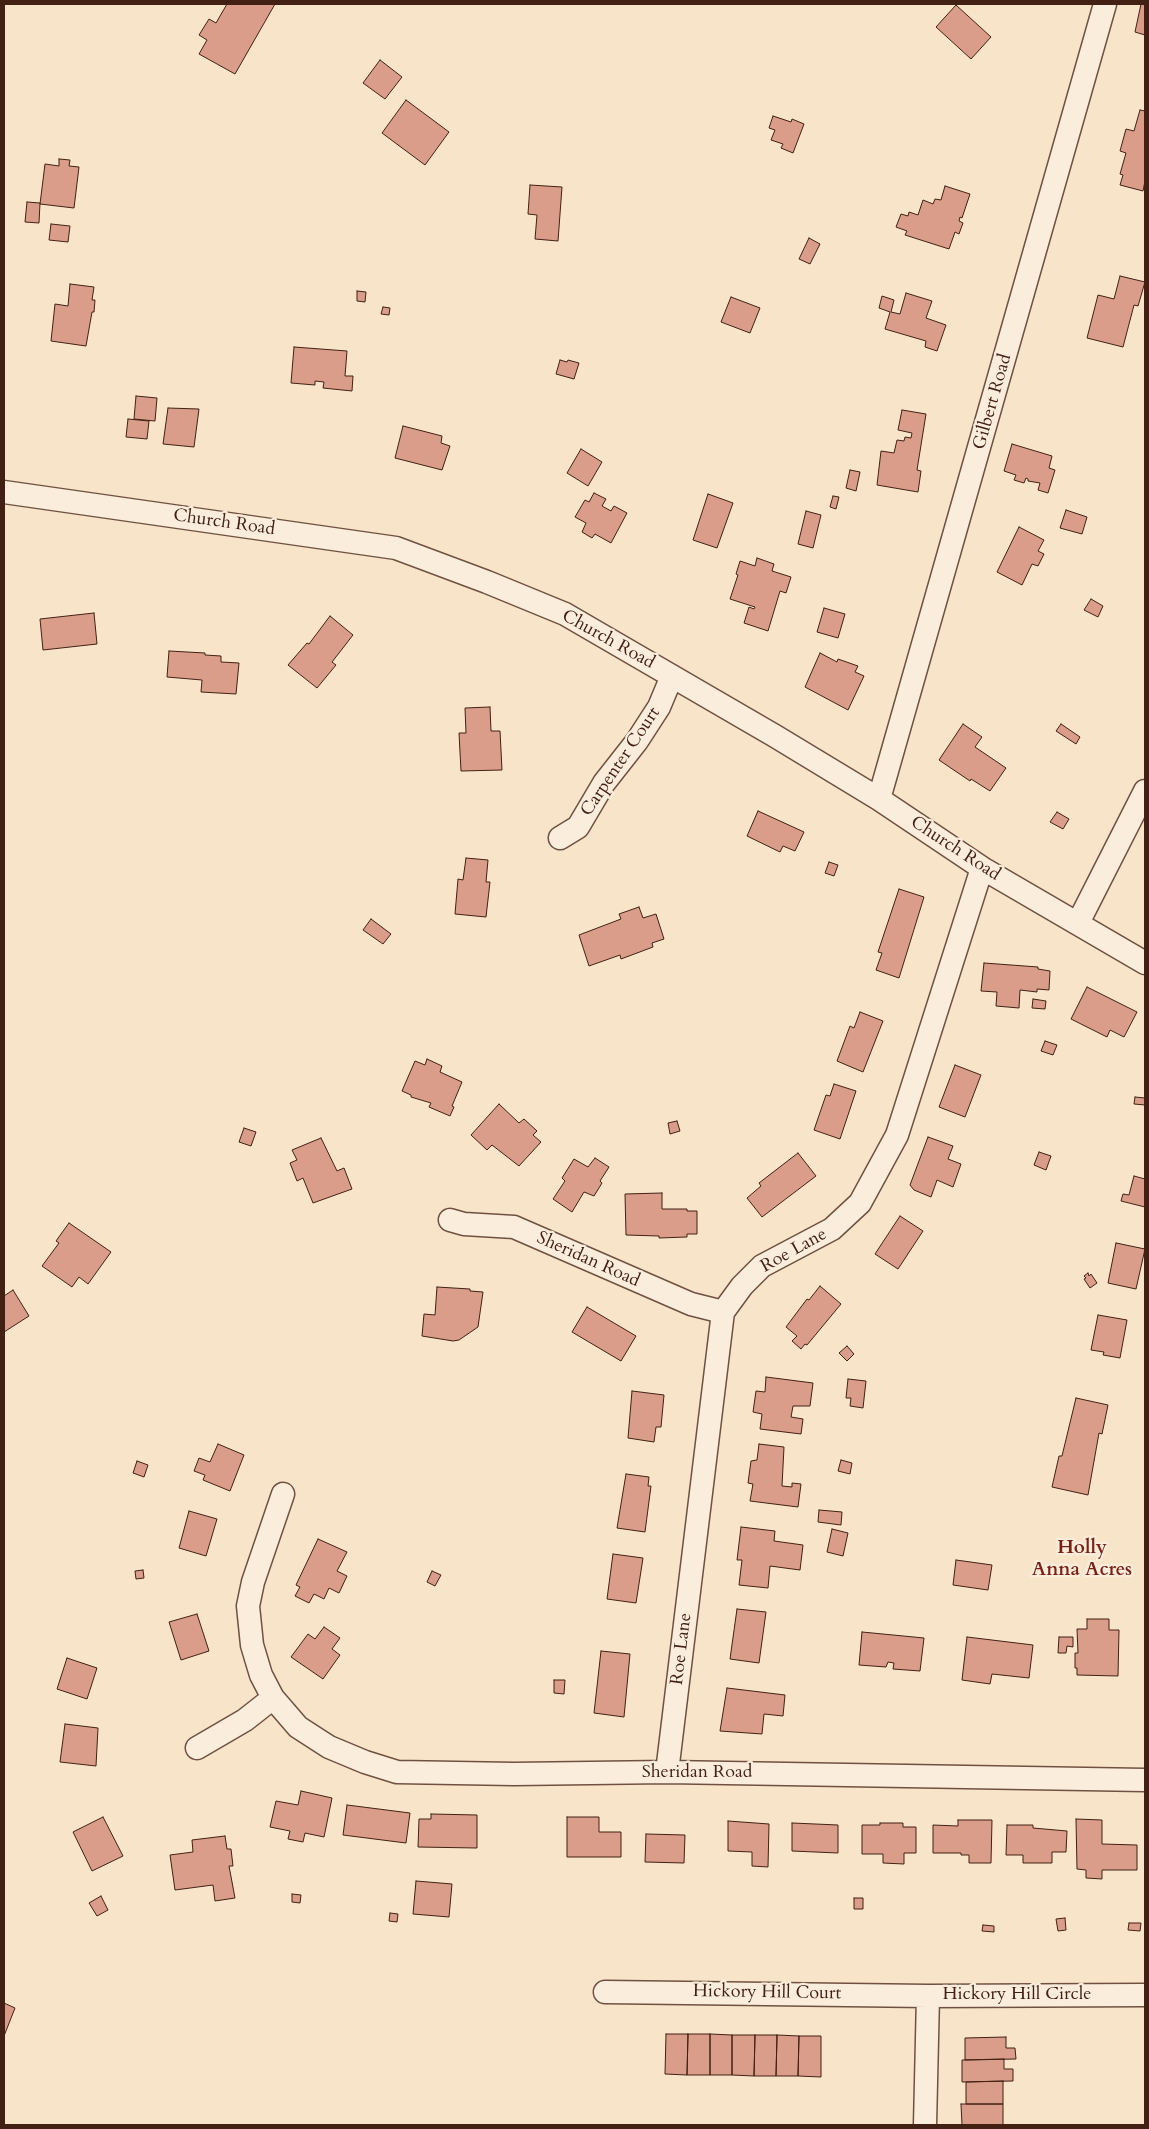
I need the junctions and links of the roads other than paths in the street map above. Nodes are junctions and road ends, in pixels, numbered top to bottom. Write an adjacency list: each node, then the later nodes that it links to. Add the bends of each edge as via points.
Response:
1 (1105, 4): 5 (street, Gilbert Road)
2 (4, 492): 3 (street, Church Road, via 396,548 565,614)
3 (672, 676): 5 (street, Church Road); 6 (street, Carpenter Court, via 659,707 604,783 578,827)
4 (1145, 791): 8 (street)
5 (879, 799): 7 (street, Church Road)
6 (560, 838)
7 (982, 868): 8 (street, Church Road); 11 (street, Roe Lane, via 897,1135 860,1203 832,1229 762,1266 742,1286)
8 (1078, 922): 9 (street, Church Road)
9 (1145, 963)
10 (450, 1220): 11 (street, Sheridan Road, via 514,1227 691,1304)
11 (724, 1312): 15 (street, Roe Lane)
12 (283, 1494): 13 (street, Sheridan Road, via 248,1606 254,1652)
13 (273, 1698): 14 (street, via 245,1720); 15 (street, Sheridan Road, via 298,1727 329,1747 397,1772)
14 (198, 1748)
15 (667, 1772): 16 (street, Sheridan Road)
16 (1145, 1780)
17 (605, 1992): 19 (street, Hickory Hill Court)
18 (1145, 1994): 19 (street, Hickory Hill Circle)
19 (928, 1996): 20 (street, Hickory Hill Circle)
20 (925, 2125)

